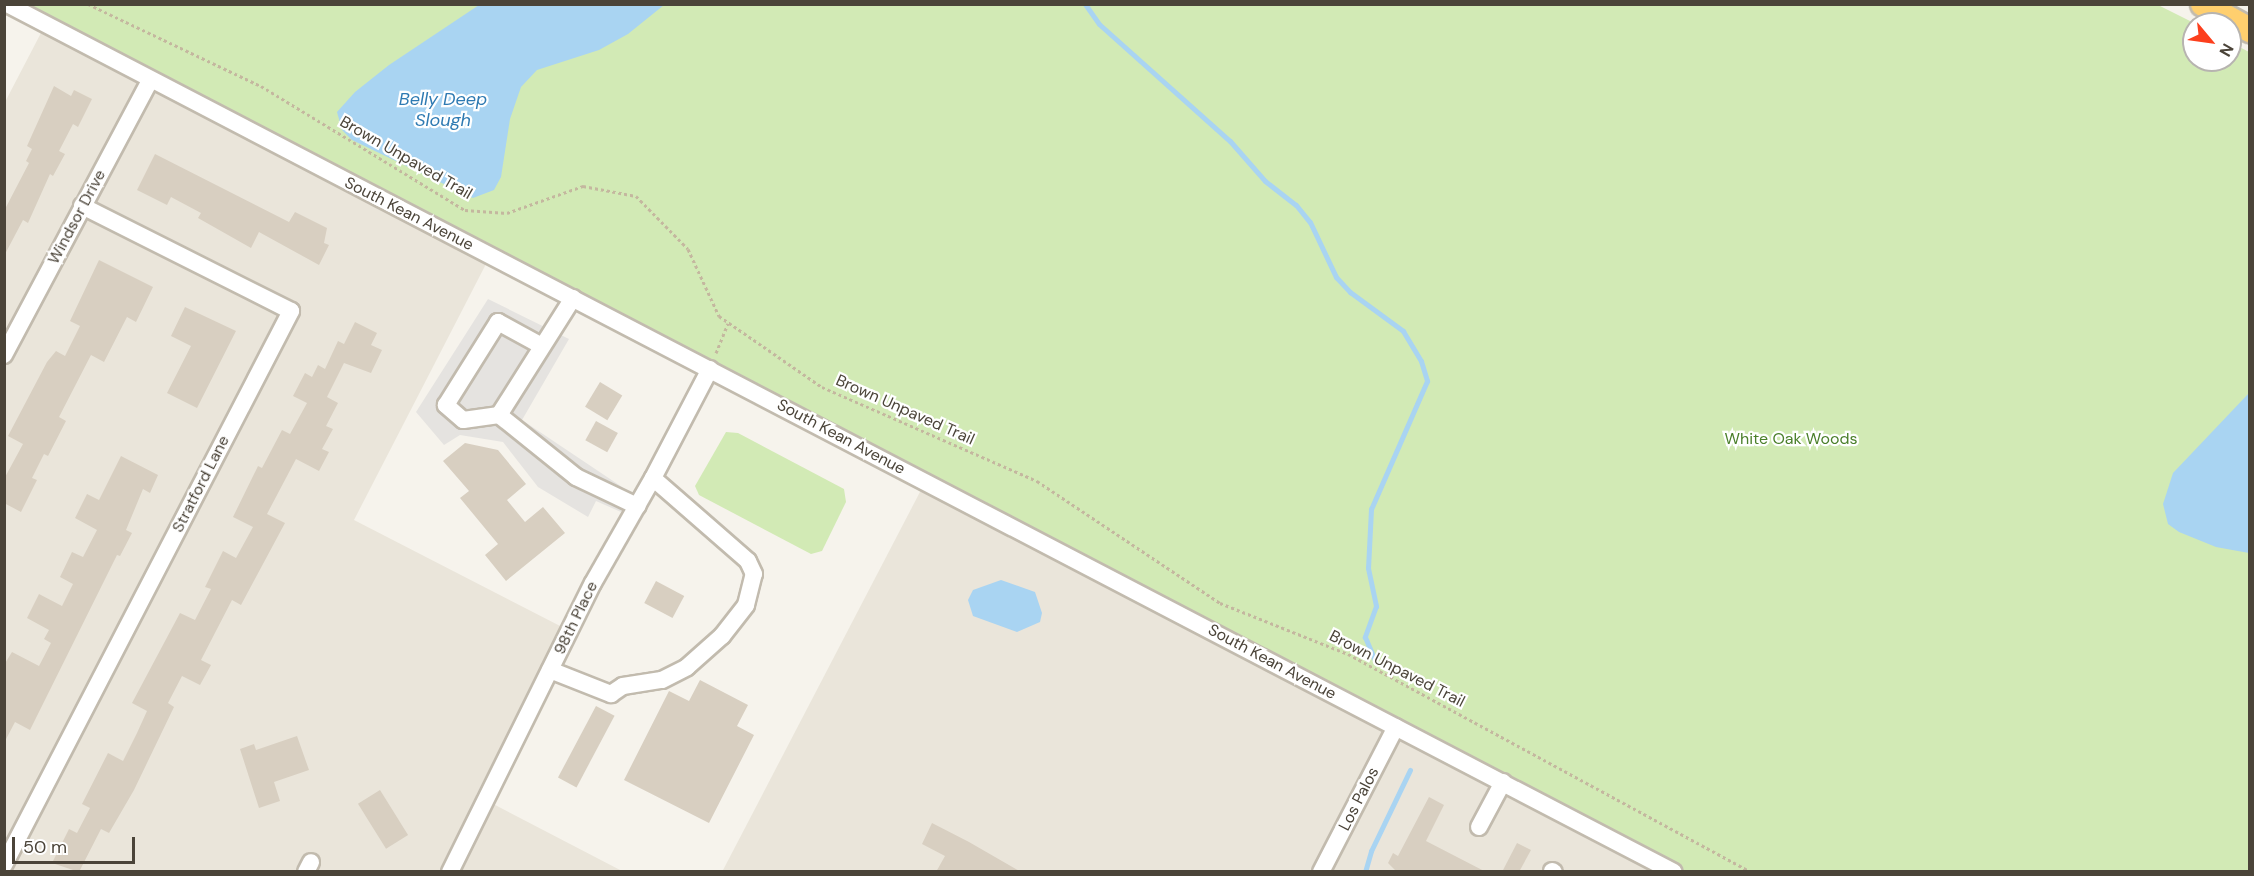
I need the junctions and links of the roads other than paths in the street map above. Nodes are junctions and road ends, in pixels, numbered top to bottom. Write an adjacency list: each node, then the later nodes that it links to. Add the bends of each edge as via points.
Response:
1 (6, 4): 4 (street, South Kean Avenue)
2 (2203, 4): 3 (highway)
3 (2250, 30)
4 (150, 80): 5 (street, Windsor Drive); 6 (street, South Kean Avenue)
5 (82, 206): 8 (street, Windsor Drive); 17 (street, Stratford Lane, via 291,311)
6 (573, 298): 7 (street); 9 (street, South Kean Avenue)
7 (542, 346): 10 (street); 10 (street, via 498,322 446,405 463,420)
8 (4, 355)
9 (710, 369): 11 (street, 98th Place); 14 (street, South Kean Avenue)
10 (499, 415): 12 (street, via 576,477)
11 (653, 478): 12 (street, 98th Place); 13 (street, via 748,561 754,574 746,605 722,636 687,667 662,680 623,686 611,694)
12 (637, 506): 13 (street, 98th Place)
13 (550, 670): 18 (street, 98th Place)
14 (1396, 727): 15 (street, South Kean Avenue); 19 (street, Los Palos)
15 (1503, 782): 16 (street); 20 (street, South Kean Avenue)
16 (1479, 827)
17 (4, 865)
18 (450, 872)
19 (1321, 872)
20 (1674, 872)

